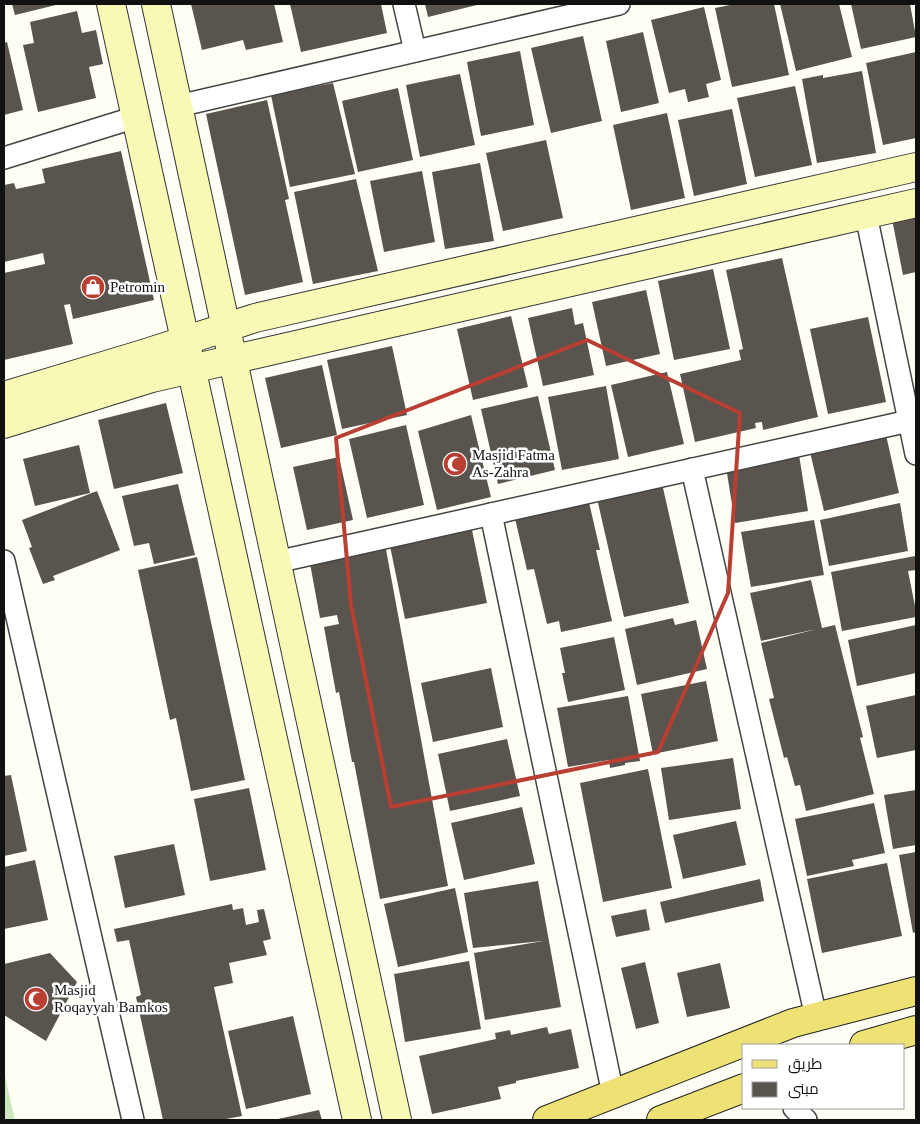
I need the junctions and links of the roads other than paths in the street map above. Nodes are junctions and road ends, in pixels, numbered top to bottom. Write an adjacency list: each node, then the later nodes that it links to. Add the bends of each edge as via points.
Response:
1 (111, 4): 7 (street)
2 (156, 4): 6 (street)
3 (404, 4): 5 (street)
4 (619, 4): 5 (street)
5 (415, 51): 6 (street)
6 (178, 106): 12 (street)
7 (136, 117): 8 (street); 13 (street)
8 (4, 158)
9 (916, 167): 12 (street, via 265,316)
10 (916, 203): 11 (street)
11 (866, 215): 14 (street); 17 (street)
12 (225, 328): 13 (street); 14 (street)
13 (185, 340): 15 (street); 16 (street)
14 (232, 359): 15 (street); 23 (street)
15 (191, 369): 18 (street); 32 (street)
16 (4, 396)
17 (909, 421): 19 (street); 20 (street)
18 (4, 424)
19 (916, 454)
20 (692, 469): 21 (street); 25 (street)
21 (491, 514): 23 (street); 29 (street)
22 (4, 561): 31 (street)
23 (276, 562): 33 (street)
24 (916, 990): 25 (main road)
25 (816, 1018): 29 (main road, via 794,1023)
26 (916, 1031): 27 (main road)
27 (868, 1044)
28 (742, 1089): 35 (main road)
29 (613, 1094): 34 (main road)
30 (795, 1109): 36 (street)
31 (133, 1120)
32 (357, 1120)
33 (397, 1120)
34 (547, 1120)
35 (661, 1120)
36 (806, 1120)

